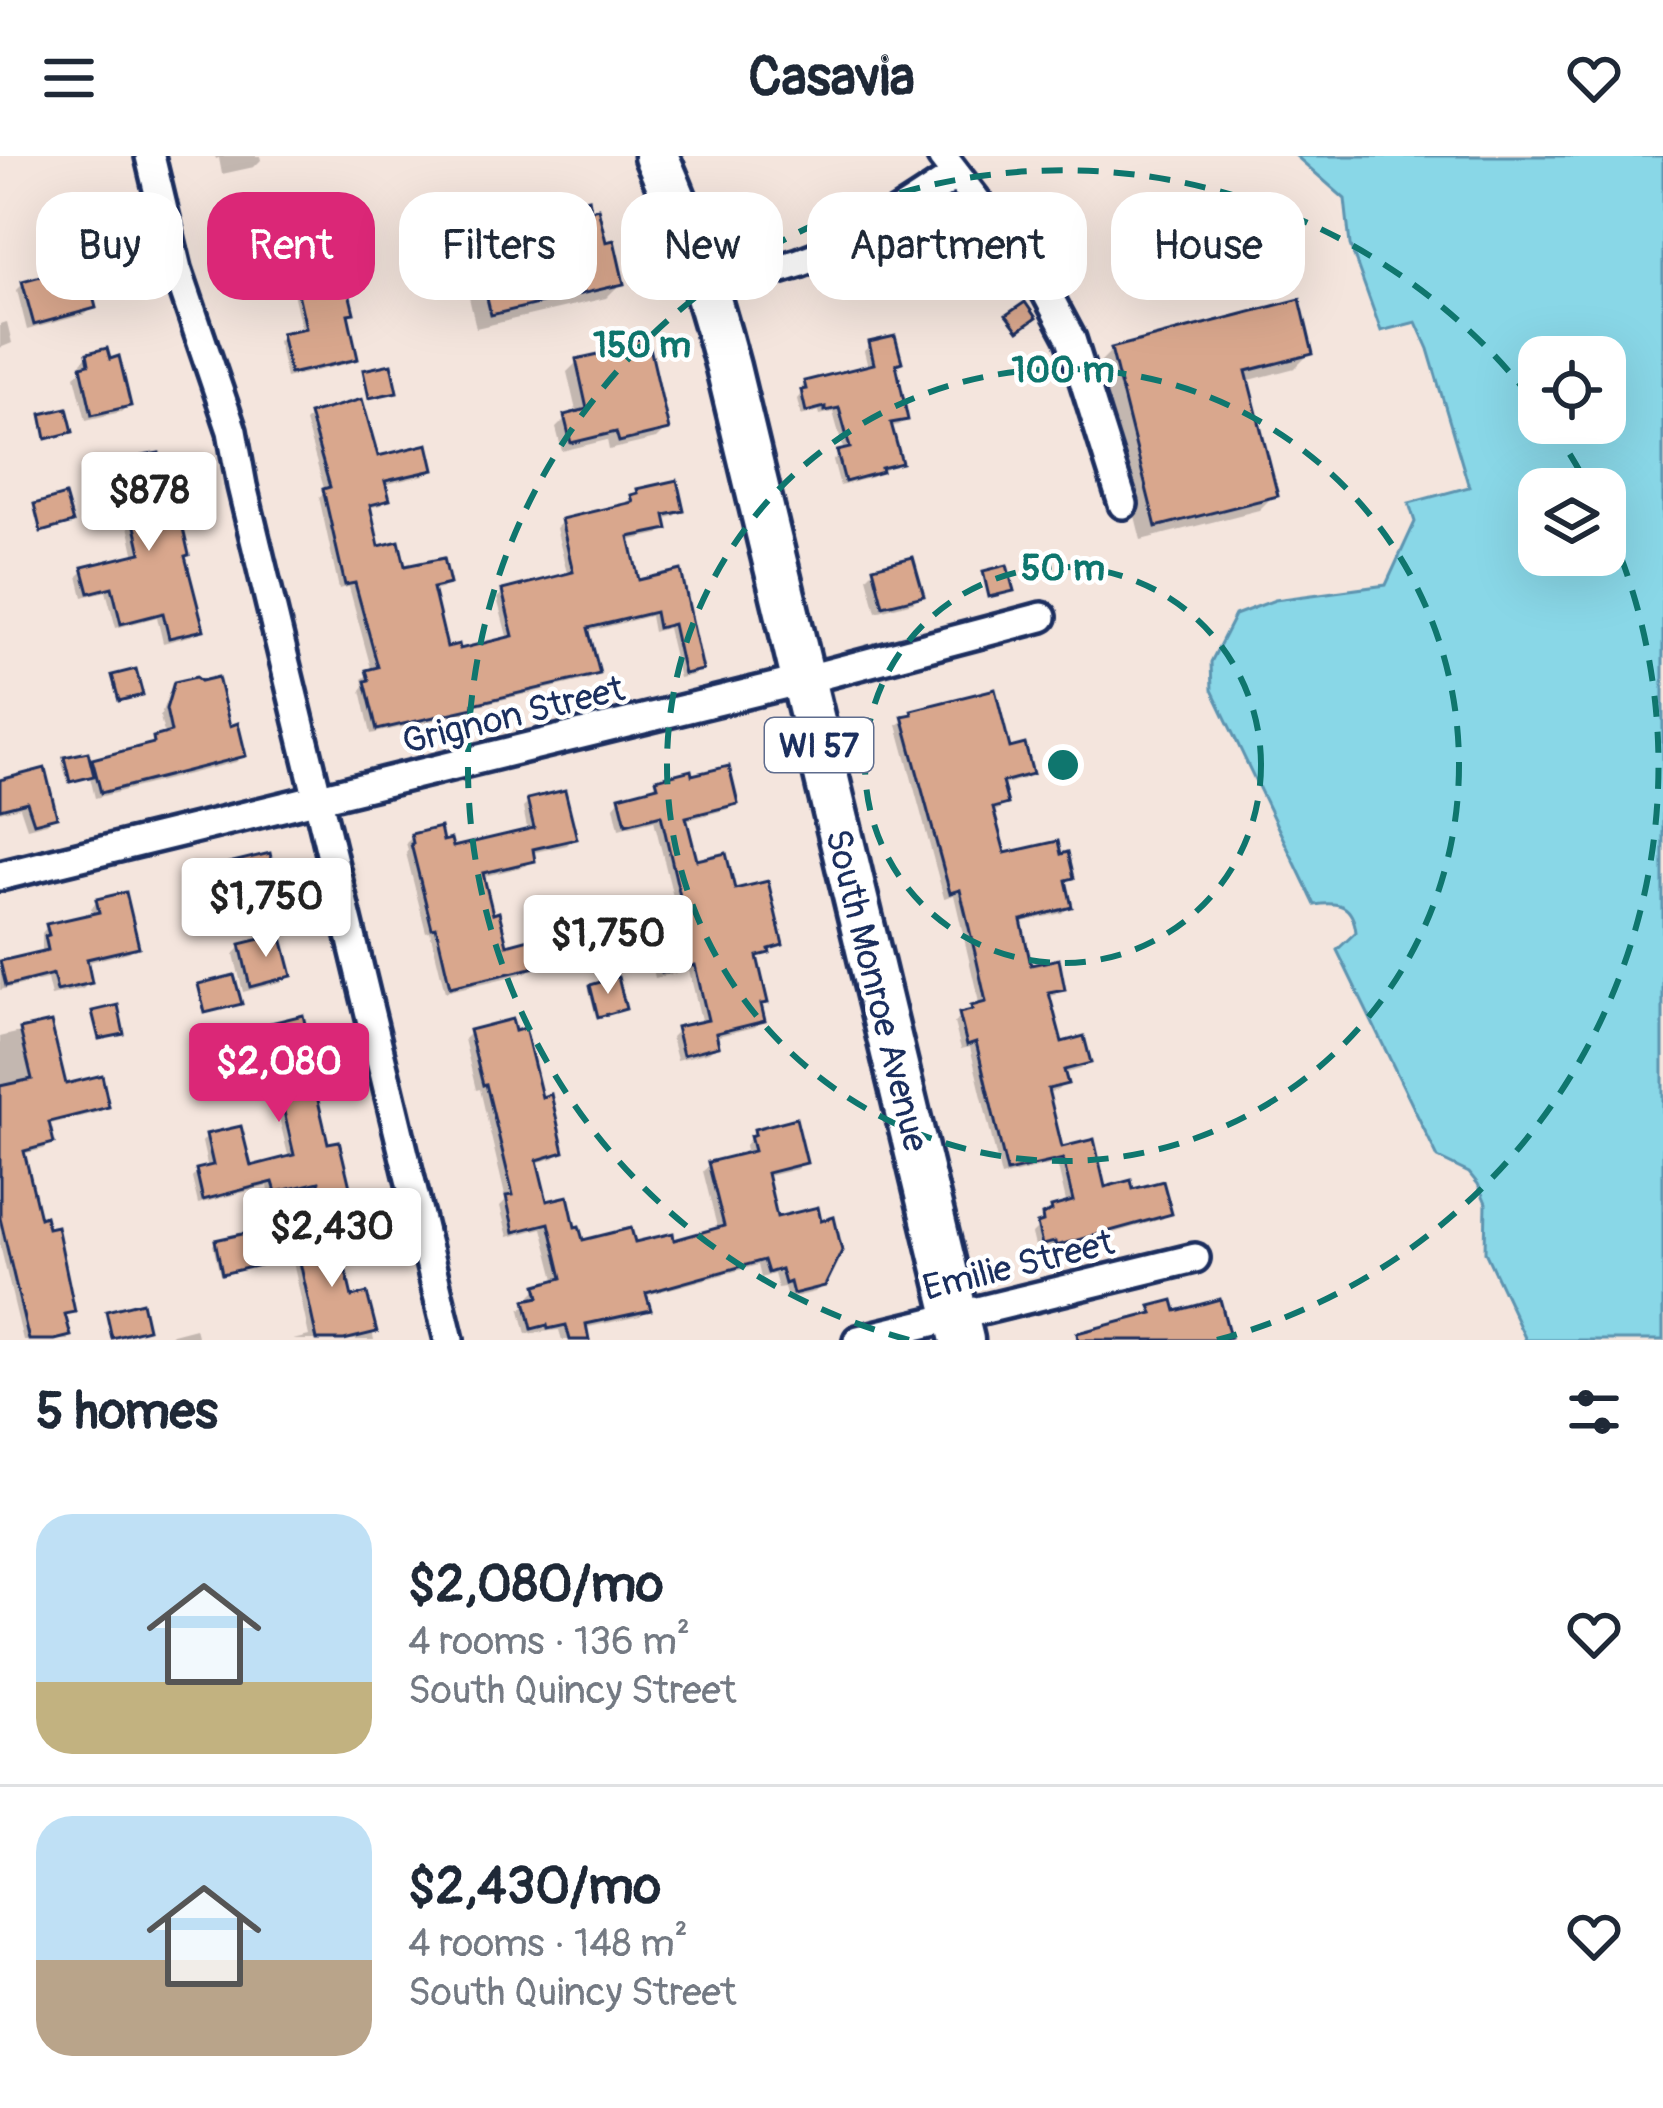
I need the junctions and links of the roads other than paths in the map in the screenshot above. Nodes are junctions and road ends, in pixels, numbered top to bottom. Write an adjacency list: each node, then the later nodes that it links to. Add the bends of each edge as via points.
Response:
1 (150, 156): 10 (street, via 177,268 232,431)
2 (656, 156): 4 (main road, South Monroe Avenue / WI 57)
3 (949, 165): 5 (street, via 896,215); 7 (street, via 1046,290 1071,339)
4 (672, 192)
5 (783, 267)
6 (709, 300): 9 (main road, South Monroe Avenue / WI 57)
7 (1123, 504)
8 (1042, 617): 9 (street, Grignon Street)
9 (803, 680): 10 (street, Grignon Street); 13 (main road, South Monroe Avenue / WI 57)
10 (318, 799): 11 (street, Grignon Street); 14 (street)
11 (0, 876)
12 (1195, 1258): 13 (street, Emilie Street)
13 (960, 1328): 15 (street, Emilie Street)
14 (449, 1340)
15 (858, 1340)

